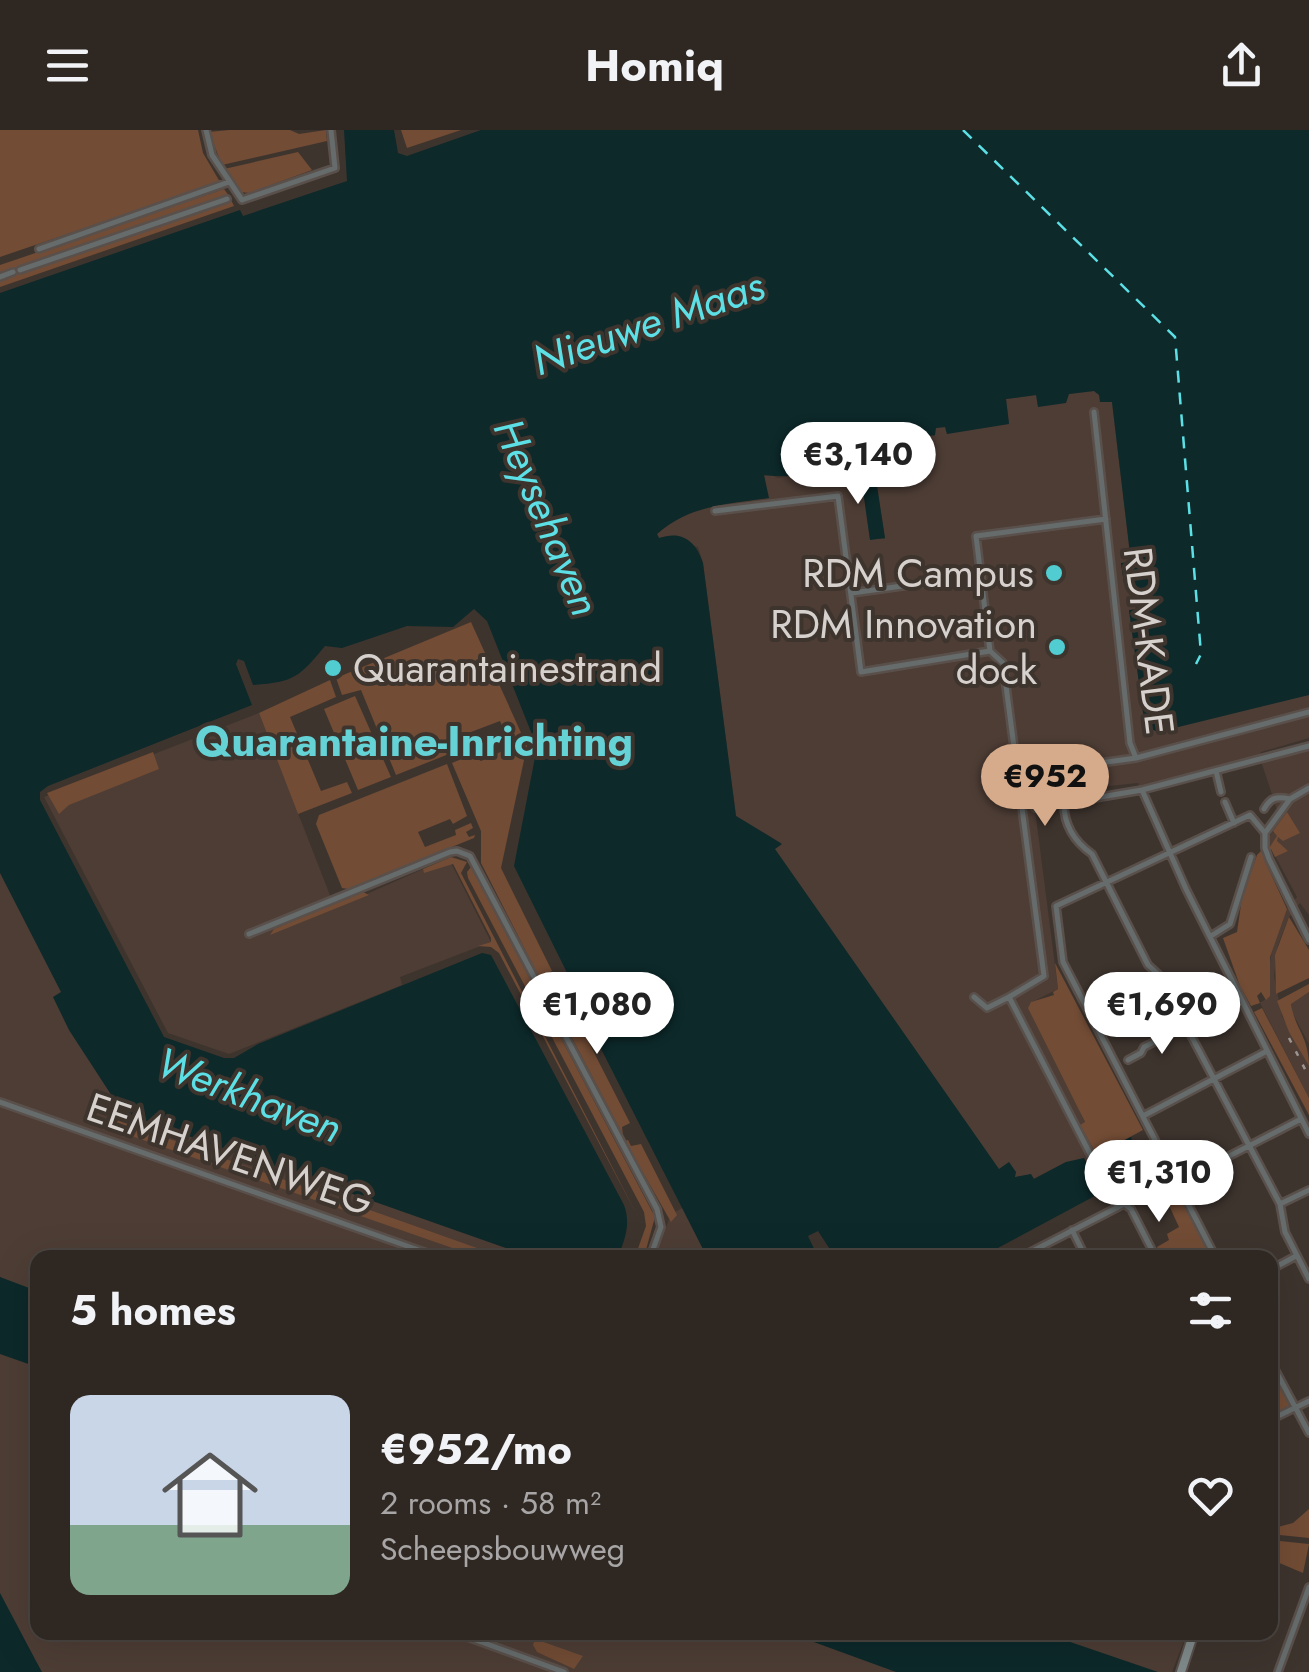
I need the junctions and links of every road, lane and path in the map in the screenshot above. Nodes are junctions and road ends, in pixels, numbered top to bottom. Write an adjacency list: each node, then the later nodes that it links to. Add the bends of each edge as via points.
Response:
1 (206, 130): 3 (street)
2 (332, 130): 3 (street, via 335,168 242,200)
3 (228, 182): 5 (street)
4 (227, 200): 6 (street)
5 (39, 248)
6 (0, 276)
7 (1094, 412): 9 (street, RDM-KADE)
8 (715, 511): 11 (street, via 838,496)
9 (1106, 519): 10 (street, via 976,536); 15 (street, RDM-KADE)
10 (981, 574): 11 (street); 12 (street)
11 (852, 593): 12 (street, via 861,672)
12 (990, 651): 17 (street, via 1003,663)
13 (1309, 712): 15 (street)
14 (1309, 746): 16 (street)
15 (1136, 758): 17 (street)
16 (1216, 771): 19 (street); 20 (street)
17 (1020, 774): 35 (street, via 1044,976)
18 (1309, 788): 21 (street)
19 (1142, 790): 23 (street); 28 (street)
20 (1221, 792)
21 (1290, 799): 25 (street, via 1278,796); 27 (street)
22 (1225, 802): 26 (street)
23 (1064, 804): 24 (street); 30 (street, via 1066,822)
24 (1035, 808)
25 (1264, 809)
26 (1234, 822): 27 (street, via 1250,816); 28 (street)
27 (1265, 833): 33 (street, via 1264,848)
28 (1169, 853): 30 (street); 32 (street)
29 (1251, 857): 32 (street, via 1230,924)
30 (1105, 882): 37 (street); 42 (street, via 1056,906 1062,962)
31 (249, 934): 52 (street, via 453,851 470,856 657,1208 661,1227)
32 (1211, 936): 36 (street)
33 (1309, 940)
34 (974, 997): 35 (street, via 988,1008)
35 (1009, 997): 49 (street)
36 (1240, 998): 37 (street); 38 (street)
37 (1186, 1026): 39 (street); 40 (street)
38 (1267, 1051): 40 (street); 43 (street)
39 (1128, 1060)
40 (1214, 1079): 42 (street); 45 (street)
41 (0, 1102): 51 (street, EEMHAVENWEG)
42 (1143, 1116): 46 (street)
43 (1301, 1119): 44 (street); 45 (street)
44 (1309, 1134)
45 (1248, 1146): 46 (street); 48 (street)
46 (1178, 1182): 56 (street)
47 (1309, 1190): 48 (street)
48 (1280, 1204): 57 (street)
49 (1116, 1206): 50 (street); 55 (street, via 1130,1209)
50 (1072, 1230): 53 (street); 54 (street)
51 (419, 1250)
52 (653, 1250)
53 (1034, 1250)
54 (1082, 1250)
55 (1152, 1250)
56 (1212, 1250)
57 (1296, 1256): 58 (street); 59 (street)
58 (1278, 1266)
59 (1309, 1279)
60 (1278, 1375): 62 (street)
61 (1309, 1400): 62 (street)
62 (1295, 1408): 63 (street); 64 (street)
63 (1278, 1416)
64 (1309, 1434)
65 (1309, 1586): 70 (street)
66 (476, 1640): 68 (street)
67 (1191, 1640): 69 (street)
68 (564, 1672)
69 (1181, 1672)
70 (1278, 1672)

